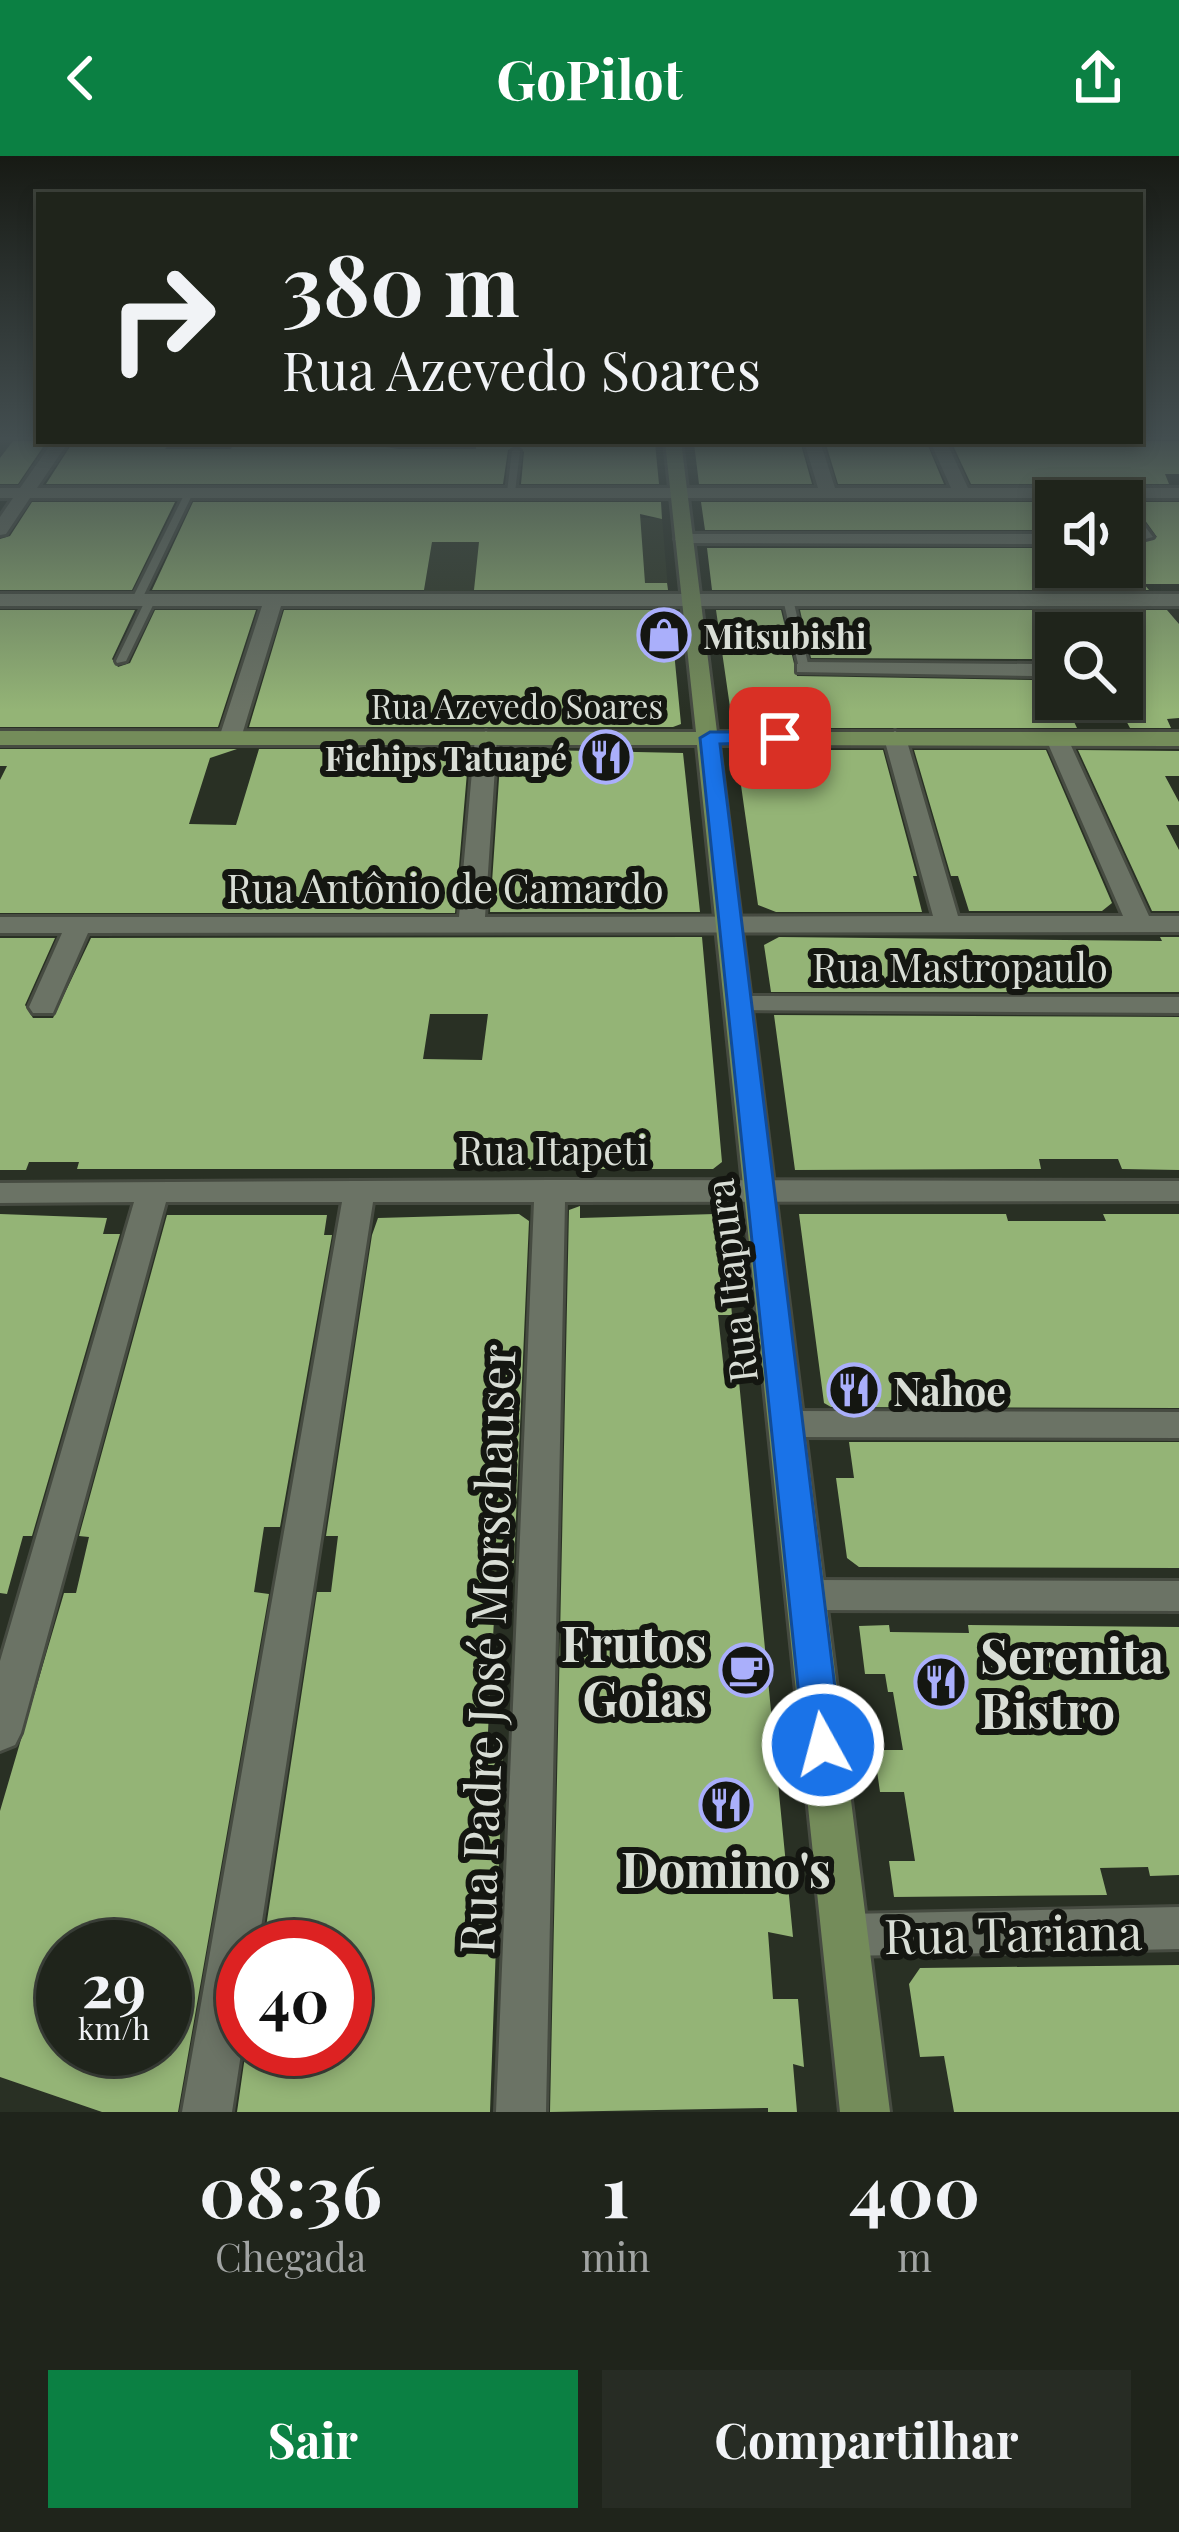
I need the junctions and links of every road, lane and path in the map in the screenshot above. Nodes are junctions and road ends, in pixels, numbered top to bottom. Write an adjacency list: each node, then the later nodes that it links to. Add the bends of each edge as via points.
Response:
1 (174, 527): 5 (lane)
2 (683, 527): 3 (street, Rua Itapura)
3 (684, 539): 4 (street); 7 (street, Rua Itapura)
4 (1035, 539)
5 (144, 599): 6 (street); 9 (street); 11 (lane)
6 (274, 599): 7 (street); 15 (street)
7 (692, 599): 8 (street); 17 (street, Rua Itapura)
8 (788, 599): 10 (street); 12 (lane)
9 (0, 600)
10 (1179, 600)
11 (121, 661)
12 (804, 668): 13 (street)
13 (1031, 670)
14 (0, 738): 15 (street, Rua Azevedo Soares)
15 (230, 738): 16 (street, Rua Azevedo Soares)
16 (486, 738): 17 (street, Rua Azevedo Soares); 26 (street)
17 (710, 738): 18 (street, Rua Azevedo Soares); 22 (street, Rua Itapura)
18 (896, 738): 19 (street, Rua Azevedo Soares); 27 (street)
19 (1057, 739): 20 (street, Rua Azevedo Soares); 23 (street)
20 (1179, 739)
21 (1179, 924): 23 (street, Rua Antônio de Camardo)
22 (732, 925): 26 (street, Rua Antônio de Camardo); 27 (street, Rua Antônio de Camardo); 28 (street, Rua Itapura)
23 (1140, 925): 27 (street, Rua Antônio de Camardo)
24 (0, 926): 25 (street, Rua Antônio de Camardo)
25 (78, 926): 26 (street, Rua Antônio de Camardo); 30 (street)
26 (472, 926)
27 (948, 926)
28 (741, 1004): 29 (street, Rua Mastropaulo); 32 (street, Rua Itapura)
29 (1179, 1005)
30 (43, 1006)
31 (550, 1190): 32 (street, Rua Itapeti); 36 (street, Rua Itapeti); 45 (street, Rua Padre José Morschauser)
32 (762, 1190): 34 (street, Rua Itapeti); 37 (street, Rua Itapura)
33 (153, 1191): 35 (street, Rua Itapeti); 36 (street, Rua Itapeti); 41 (street)
34 (1179, 1191)
35 (0, 1192)
36 (359, 1192): 44 (street)
37 (788, 1424): 38 (street); 39 (street, Rua Itapura)
38 (1179, 1425)
39 (806, 1595): 40 (street); 43 (street, Rua Itapura)
40 (1179, 1596)
41 (0, 1733)
42 (1179, 1928): 43 (street, Rua Tariana)
43 (846, 1935): 46 (street, Rua Itapura)
44 (207, 2112)
45 (521, 2112)
46 (865, 2112)

